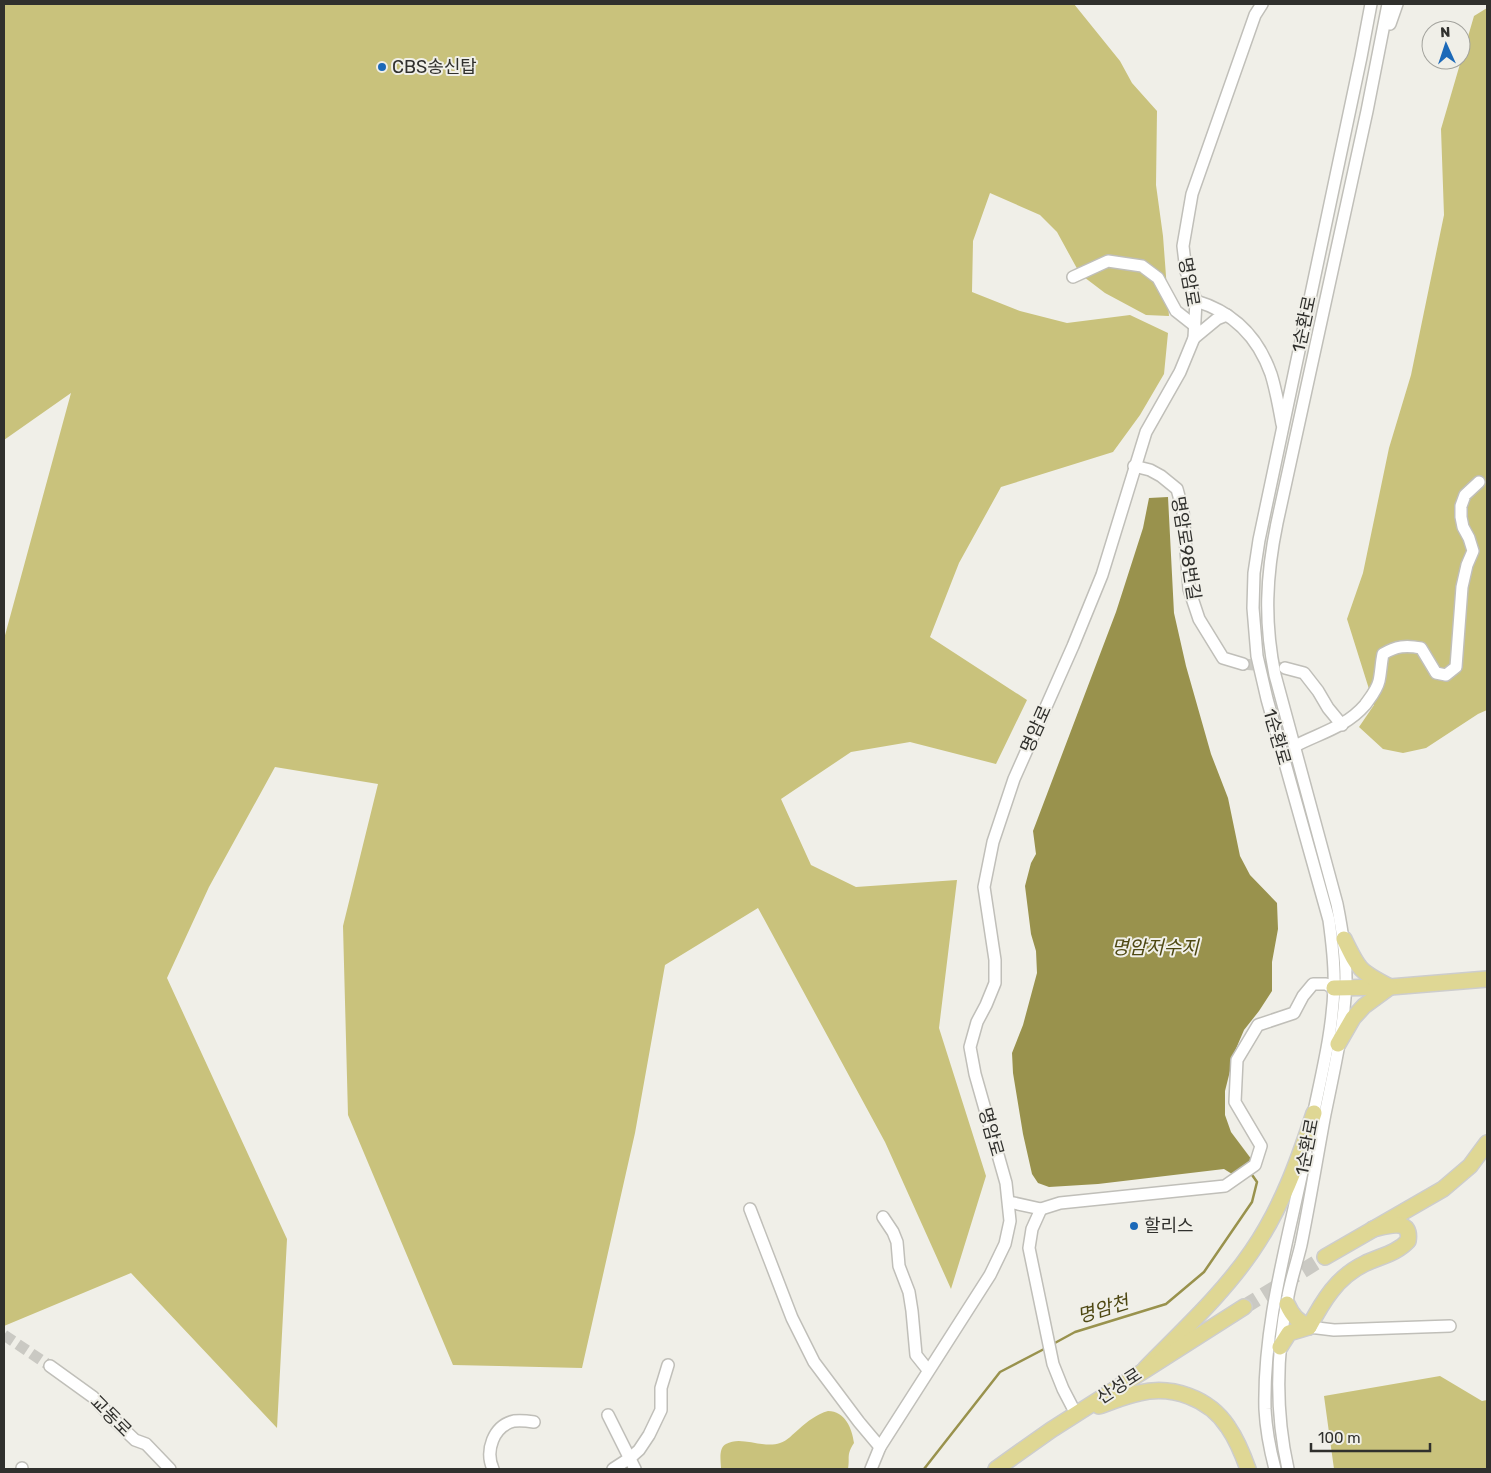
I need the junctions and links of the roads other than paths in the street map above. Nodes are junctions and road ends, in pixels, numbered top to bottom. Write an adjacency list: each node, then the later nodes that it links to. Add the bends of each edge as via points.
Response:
1 (1262, 4): 7 (street, 명암로, via 1255,15 1192,194 1183,246 1186,271)
2 (1371, 4): 11 (street, 1순환로)
3 (1388, 4): 5 (street, 1순환로)
4 (1397, 4): 5 (street)
5 (1375, 73): 17 (street, 1순환로, via 1270,558 1267,588 1269,647)
6 (1073, 276): 9 (street, via 1108,260 1142,266 1158,278 1176,311)
7 (1196, 301): 8 (street); 9 (street, 명암로)
8 (1227, 315): 10 (street, via 1217,318); 11 (street, via 1254,339 1271,374)
9 (1195, 326): 10 (street, 명암로)
10 (1194, 338): 12 (street, 명암로, via 1180,372 1146,432)
11 (1283, 427): 21 (street, 1순환로, via 1256,557 1254,634 1267,699 1329,920)
12 (1134, 466): 14 (street, 명암로98번길, via 1162,476 1177,488 1183,511 1189,589 1199,619 1223,658); 25 (street, 명암로, via 1102,574 1014,779 993,842 984,887 995,960 995,983 977,1022 970,1047)
13 (1479, 482): 16 (street, via 1465,495 1461,506 1463,527 1472,551 1462,586 1456,667 1446,675 1436,673 1421,648 1392,648 1383,654 1379,682 1371,698)
14 (1243, 664)
15 (1285, 668): 16 (street, via 1304,674)
16 (1342, 725): 17 (street)
17 (1295, 746): 18 (street, 1순환로)
18 (1344, 939): 20 (main road, via 1365,974); 21 (street, 1순환로)
19 (1485, 980): 20 (main road)
20 (1390, 987): 21 (main road); 22 (main road, via 1352,1018)
21 (1340, 988): 22 (street, 1순환로); 23 (street, 1순환로); 27 (street, via 1313,984 1294,1013 1258,1026 1237,1060 1235,1102 1261,1146 1255,1165 1225,1186 1060,1203)
22 (1338, 1044): 31 (street, 1순환로, via 1301,1244)
23 (1314, 1113): 38 (main road, via 1282,1200 1253,1250 1207,1306); 52 (street, 1순환로, via 1267,1346 1265,1411)
24 (1487, 1143): 29 (main road, via 1460,1177)
25 (1009, 1202): 27 (street); 39 (street, 명암로, via 1010,1222 1005,1244 990,1275)
26 (750, 1209): 43 (street, via 792,1318 814,1362)
27 (1041, 1209): 40 (street, via 1032,1229 1029,1248 1054,1364 1062,1389)
28 (883, 1217): 39 (street, via 898,1242 899,1266 909,1292 916,1355)
29 (1373, 1228): 30 (main road); 33 (main road, via 1397,1224 1403,1225 1410,1234 1408,1241 1394,1252 1363,1264 1347,1275 1323,1301)
30 (1325, 1257)
31 (1286, 1304): 33 (main road, via 1298,1321); 35 (street, 1순환로)
32 (1244, 1307): 38 (main road, 산성로)
33 (1309, 1326): 34 (street, via 1334,1330); 35 (main road, via 1289,1333)
34 (1450, 1326)
35 (1280, 1347): 53 (street, 1순환로, via 1278,1412)
36 (668, 1365): 44 (street, via 661,1388 661,1410 649,1435)
37 (50, 1366): 45 (street, 교동로, via 93,1396 135,1440 146,1444)
38 (1145, 1369): 40 (main road, 산성로)
39 (928, 1370): 43 (street, 명암로)
40 (1076, 1414): 50 (main road, 산성로); 51 (main road, via 1139,1392 1175,1392 1194,1398 1214,1410 1228,1426)
41 (608, 1415): 44 (street)
42 (534, 1422): 46 (street, via 513,1422 498,1430 489,1447)
43 (880, 1447): 49 (street, 명암로)
44 (630, 1458): 47 (street); 48 (street)
45 (170, 1469)
46 (493, 1469)
47 (613, 1469)
48 (635, 1469)
49 (871, 1469)
50 (996, 1469)
51 (1248, 1469)
52 (1275, 1469)
53 (1288, 1469)

